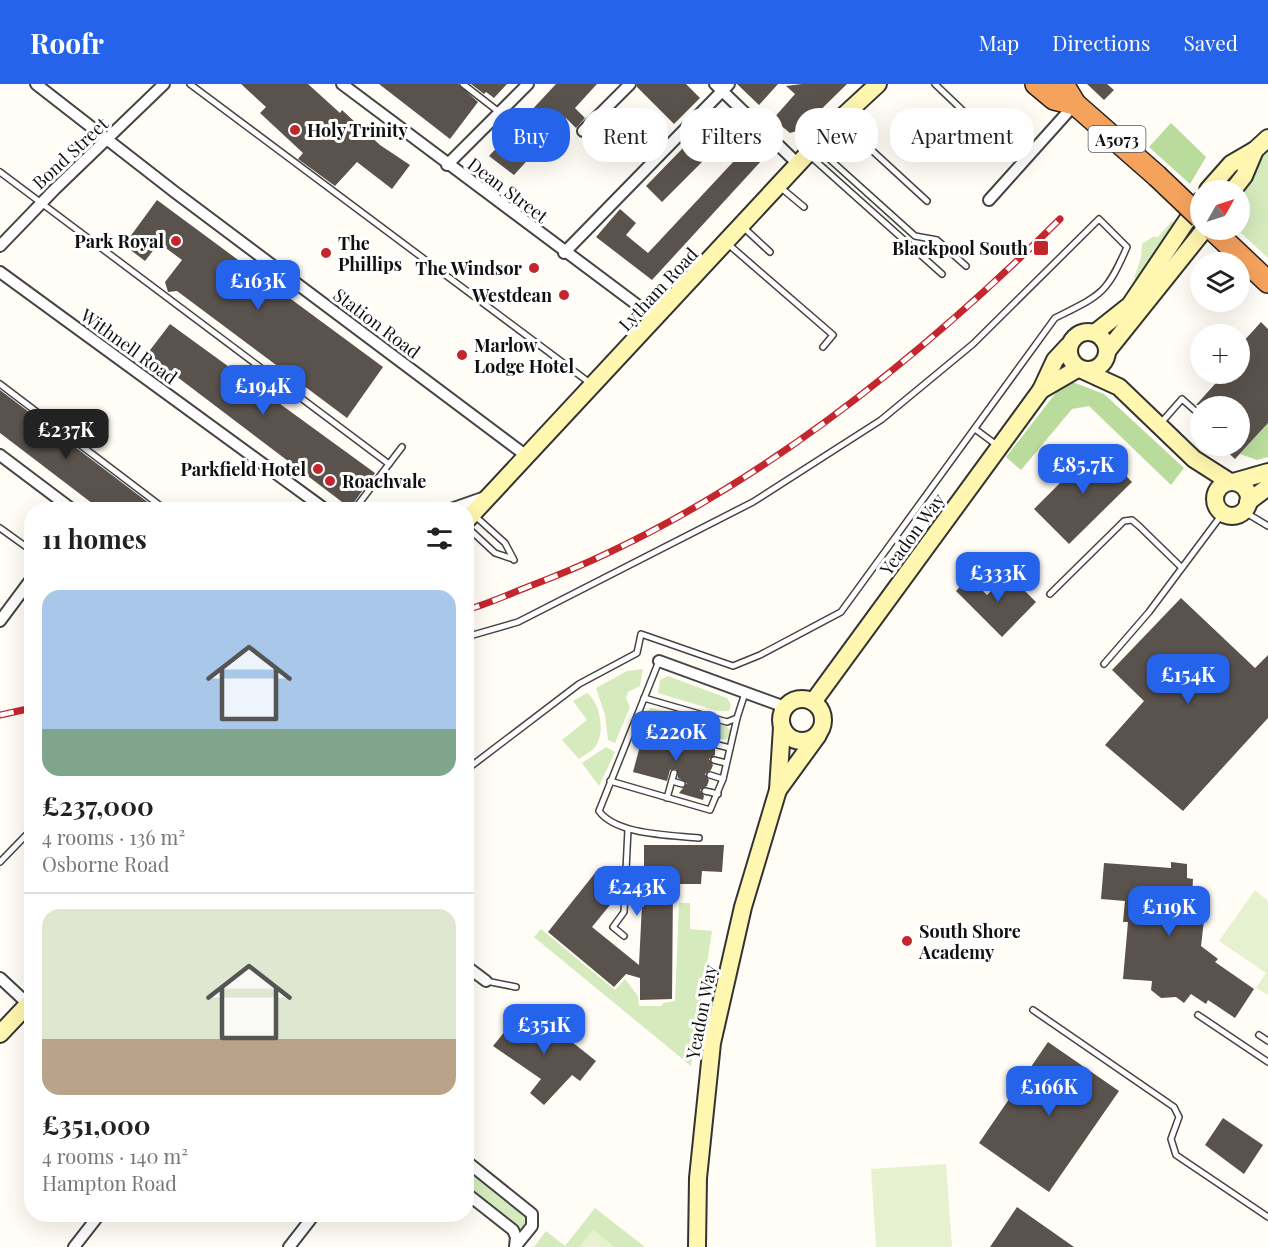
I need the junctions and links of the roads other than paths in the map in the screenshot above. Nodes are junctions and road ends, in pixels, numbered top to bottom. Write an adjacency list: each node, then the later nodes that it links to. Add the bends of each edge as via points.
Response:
1 (164, 84): 23 (street, Bond Street)
2 (190, 84): 59 (lane)
3 (342, 84): 14 (street, Dean Street)
4 (363, 84): 14 (street)
5 (464, 84): 16 (lane)
6 (528, 84): 17 (street)
7 (630, 84): 18 (street)
8 (878, 84): 19 (street, Lytham Road)
9 (935, 84): 20 (lane)
10 (1036, 84): 15 (highway, A5073, via 1054,99)
11 (1063, 84): 15 (highway, A5073)
12 (43, 86): 23 (street, Station Road)
13 (722, 86): 24 (street); 46 (street)
14 (354, 93): 30 (street, Dean Street)
15 (1075, 104): 35 (street); 39 (highway, A5073, bridge)
16 (494, 108)
17 (503, 108)
18 (606, 108)
19 (852, 108)
20 (960, 108)
21 (492, 119): 30 (street)
22 (1268, 138): 25 (street)
23 (108, 140): 37 (street, Bond Street); 68 (street, Station Road)
24 (795, 145)
25 (1255, 150): 32 (street, via 1231,164); 33 (street)
26 (878, 156): 36 (lane)
27 (800, 162): 34 (street, Lytham Road)
28 (815, 162): 50 (lane)
29 (816, 162): 48 (lane, via 915,236 937,240)
30 (447, 165): 46 (street, Dean Street)
31 (0, 172): 37 (lane)
32 (1217, 180)
33 (1241, 180)
34 (779, 185): 38 (lane); 41 (street, Lytham Road)
35 (989, 200)
36 (927, 201)
37 (42, 202): 45 (street, Bond Street); 70 (lane)
38 (804, 207)
39 (1190, 207)
40 (1190, 216): 53 (street, via 1130,305)
41 (742, 226): 44 (street, Lytham Road); 47 (lane)
42 (1196, 240): 56 (street)
43 (1224, 240): 51 (highway)
44 (726, 243): 52 (street, Lytham Road); 55 (lane, via 833,335)
45 (0, 246)
46 (564, 252): 52 (street, Dean Street)
47 (770, 252)
48 (966, 266)
49 (0, 272): 77 (street, Withnell Road)
50 (942, 274)
51 (1268, 282)
52 (656, 319): 59 (street, Lytham Road)
53 (1096, 332): 54 (street, via 1079,334); 56 (street, via 1105,341)
54 (1068, 346): 57 (street, via 1070,359); 61 (street, Yeadon Way, via 1055,360)
55 (823, 347)
56 (1107, 352): 57 (street, via 1098,367); 60 (street)
57 (1080, 369): 60 (street); 61 (street, Yeadon Way)
58 (0, 384): 76 (lane)
59 (593, 385): 68 (street, Lytham Road)
60 (1119, 387): 63 (street)
61 (1041, 390): 66 (street, Yeadon Way)
62 (1190, 406): 63 (lane, via 1182,399)
63 (1158, 425): 69 (street)
64 (975, 429): 66 (lane); 92 (lane, via 1055,318 1097,297 1113,279 1126,247 1100,219 980,337 881,420 753,502 525,619); 107 (lane, via 841,612 733,666 641,634 637,653 579,684)
65 (402, 447): 70 (lane)
66 (999, 447): 97 (street, Yeadon Way)
67 (0, 455): 75 (street)
68 (528, 457): 74 (street, Lytham Road)
69 (1194, 459): 72 (street); 80 (street)
70 (389, 464): 78 (lane)
71 (1268, 472): 72 (street)
72 (1232, 482): 80 (street, via 1220,487); 81 (street, via 1246,491)
73 (1268, 487): 81 (street)
74 (491, 495): 79 (street); 82 (street, Lytham Road)
75 (62, 502)
76 (155, 502)
77 (315, 502)
78 (360, 502)
79 (471, 502)
80 (1219, 506): 81 (street, via 1234,516); 88 (lane)
81 (1246, 506): 85 (lane)
82 (474, 514)
83 (474, 523): 84 (lane, via 505,543 514,560 495,553)
84 (474, 526)
85 (1268, 526)
86 (0, 528): 87 (lane)
87 (24, 545)
88 (1181, 567): 90 (lane, via 1132,520 1124,521); 94 (lane)
89 (24, 589): 91 (street)
90 (1050, 594)
91 (0, 621)
92 (474, 635)
93 (659, 661): 95 (street); 96 (lane)
94 (1104, 664)
95 (745, 693): 98 (street); 99 (lane)
96 (644, 698): 99 (lane, via 727,722); 113 (lane)
97 (813, 702): 98 (street, via 795,700); 101 (street, via 824,718)
98 (785, 707): 100 (street)
99 (737, 718): 105 (lane)
100 (782, 727): 101 (street, via 791,737 804,741); 115 (street, Yeadon Way)
101 (820, 731): 115 (street, Yeadon Way)
102 (694, 738): 104 (lane, via 685,735)
103 (718, 745): 105 (lane)
104 (682, 746)
105 (730, 748): 108 (lane)
106 (714, 760): 108 (lane)
107 (474, 764)
108 (726, 764): 111 (lane)
109 (674, 773): 112 (lane)
110 (710, 775): 111 (lane)
111 (723, 779): 117 (lane)
112 (672, 781): 114 (lane); 118 (lane)
113 (610, 782): 118 (lane); 119 (lane, via 599,811 611,822)
114 (682, 784)
115 (778, 790): 144 (street, Yeadon Way, via 743,907 712,1043 698,1178)
116 (705, 791): 117 (lane)
117 (718, 795): 118 (lane, via 710,810)
118 (667, 798)
119 (628, 829): 121 (lane); 123 (lane, via 624,912 613,927)
120 (24, 837): 122 (lane)
121 (699, 838)
122 (0, 862)
123 (624, 936)
124 (474, 972): 126 (street)
125 (0, 978): 128 (street)
126 (486, 981): 127 (lane)
127 (516, 987)
128 (24, 997)
129 (24, 1008): 132 (street)
130 (1033, 1010): 138 (lane, via 1174,1107 1179,1117 1171,1139 1176,1155)
131 (1198, 1015): 135 (lane)
132 (0, 1034)
133 (1258, 1035): 134 (lane)
134 (1268, 1041)
135 (1268, 1062)
136 (474, 1167): 143 (street, via 532,1214 532,1226)
137 (474, 1199): 143 (street, via 513,1230)
138 (1268, 1217)
139 (94, 1222): 141 (street)
140 (309, 1222): 142 (street)
141 (74, 1247)
142 (289, 1247)
143 (515, 1247)
144 (697, 1247)

